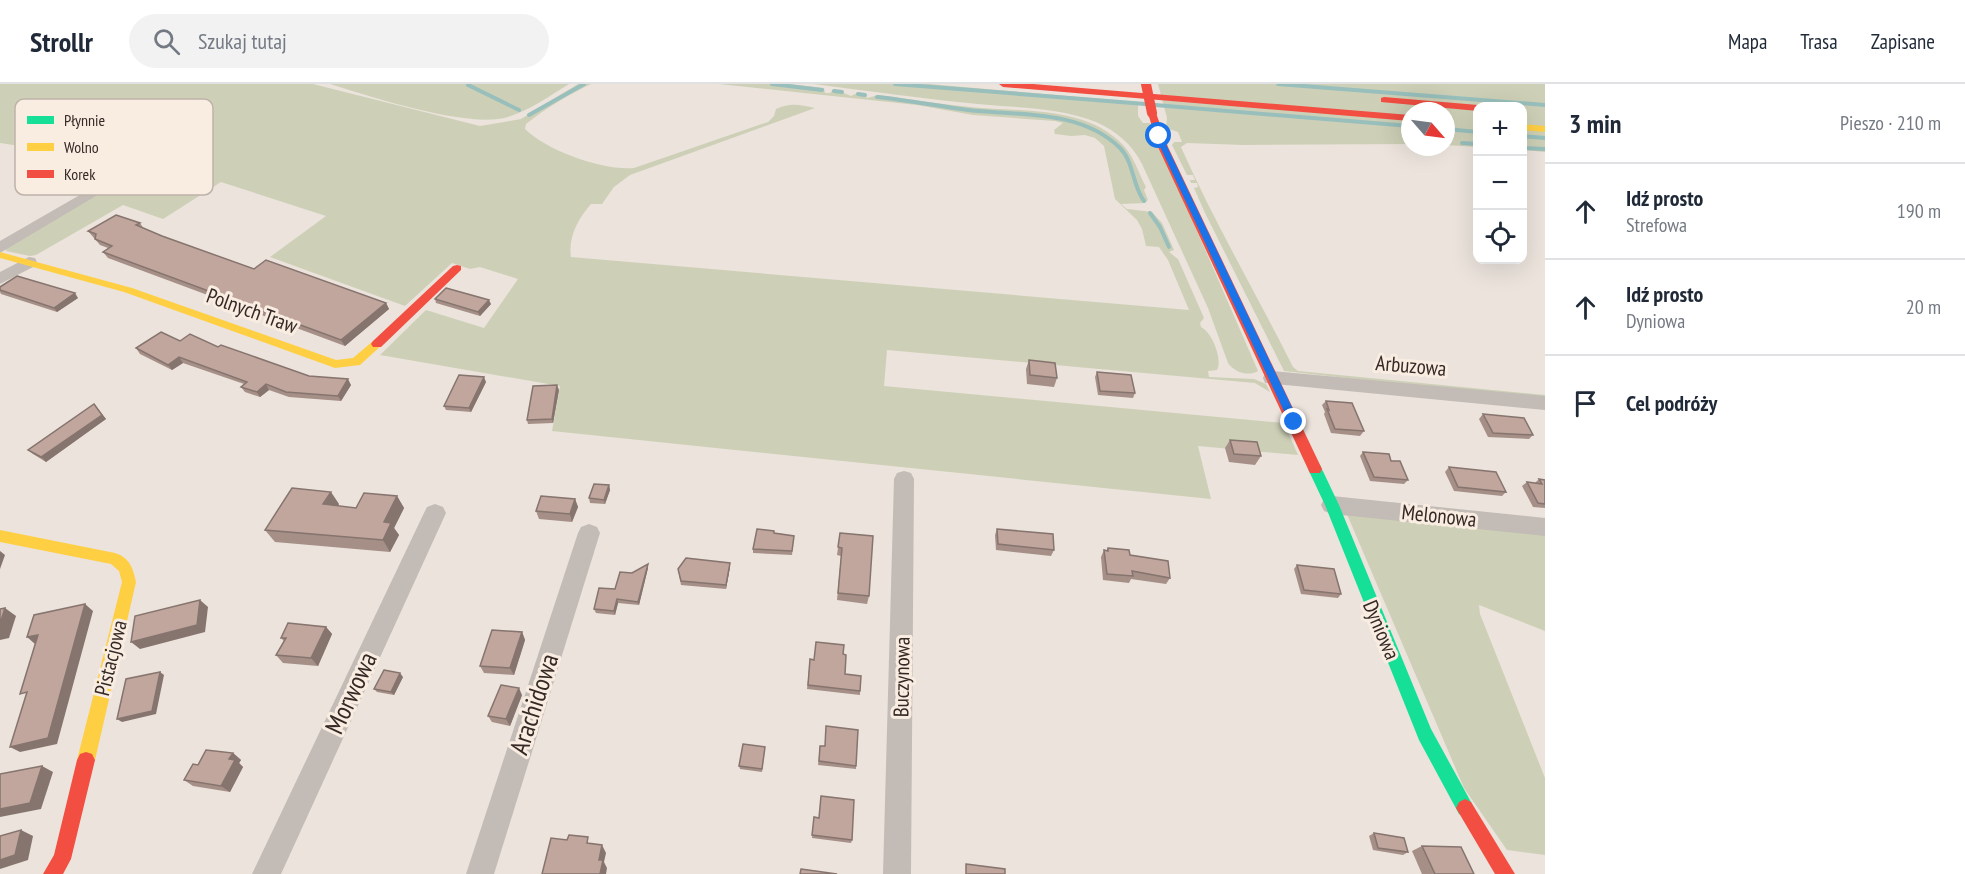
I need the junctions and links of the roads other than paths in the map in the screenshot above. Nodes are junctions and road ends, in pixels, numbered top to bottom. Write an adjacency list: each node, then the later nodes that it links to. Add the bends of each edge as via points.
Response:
1 (1003, 84): 5 (main road)
2 (1146, 84): 14 (main road, Dyniowa, bridge, via 1163,147)
3 (1364, 99): 4 (main road)
4 (1473, 108)
5 (1401, 117)
6 (1527, 127): 7 (main road)
7 (1545, 129)
8 (88, 195): 9 (street)
9 (0, 248)
10 (0, 255): 11 (main road, Polnych Traw)
11 (29, 262): 12 (main road, Polnych Traw, via 179,307 345,365 362,358); 13 (street)
12 (457, 268)
13 (0, 279)
14 (1272, 378): 15 (street, Arbuzowa); 17 (main road, Dyniowa)
15 (1545, 403)
16 (904, 480): 25 (street, Buczynowa)
17 (1332, 505): 19 (street, Melonowa); 26 (main road, Dyniowa, via 1425,734)
18 (435, 513): 23 (street, Morwowa)
19 (1545, 527)
20 (589, 533): 24 (street, Arachidowa)
21 (0, 536): 22 (main road, Pistacjowa, via 116,559 129,570 62,859)
22 (52, 874)
23 (266, 874)
24 (480, 874)
25 (897, 874)
26 (1506, 874)

